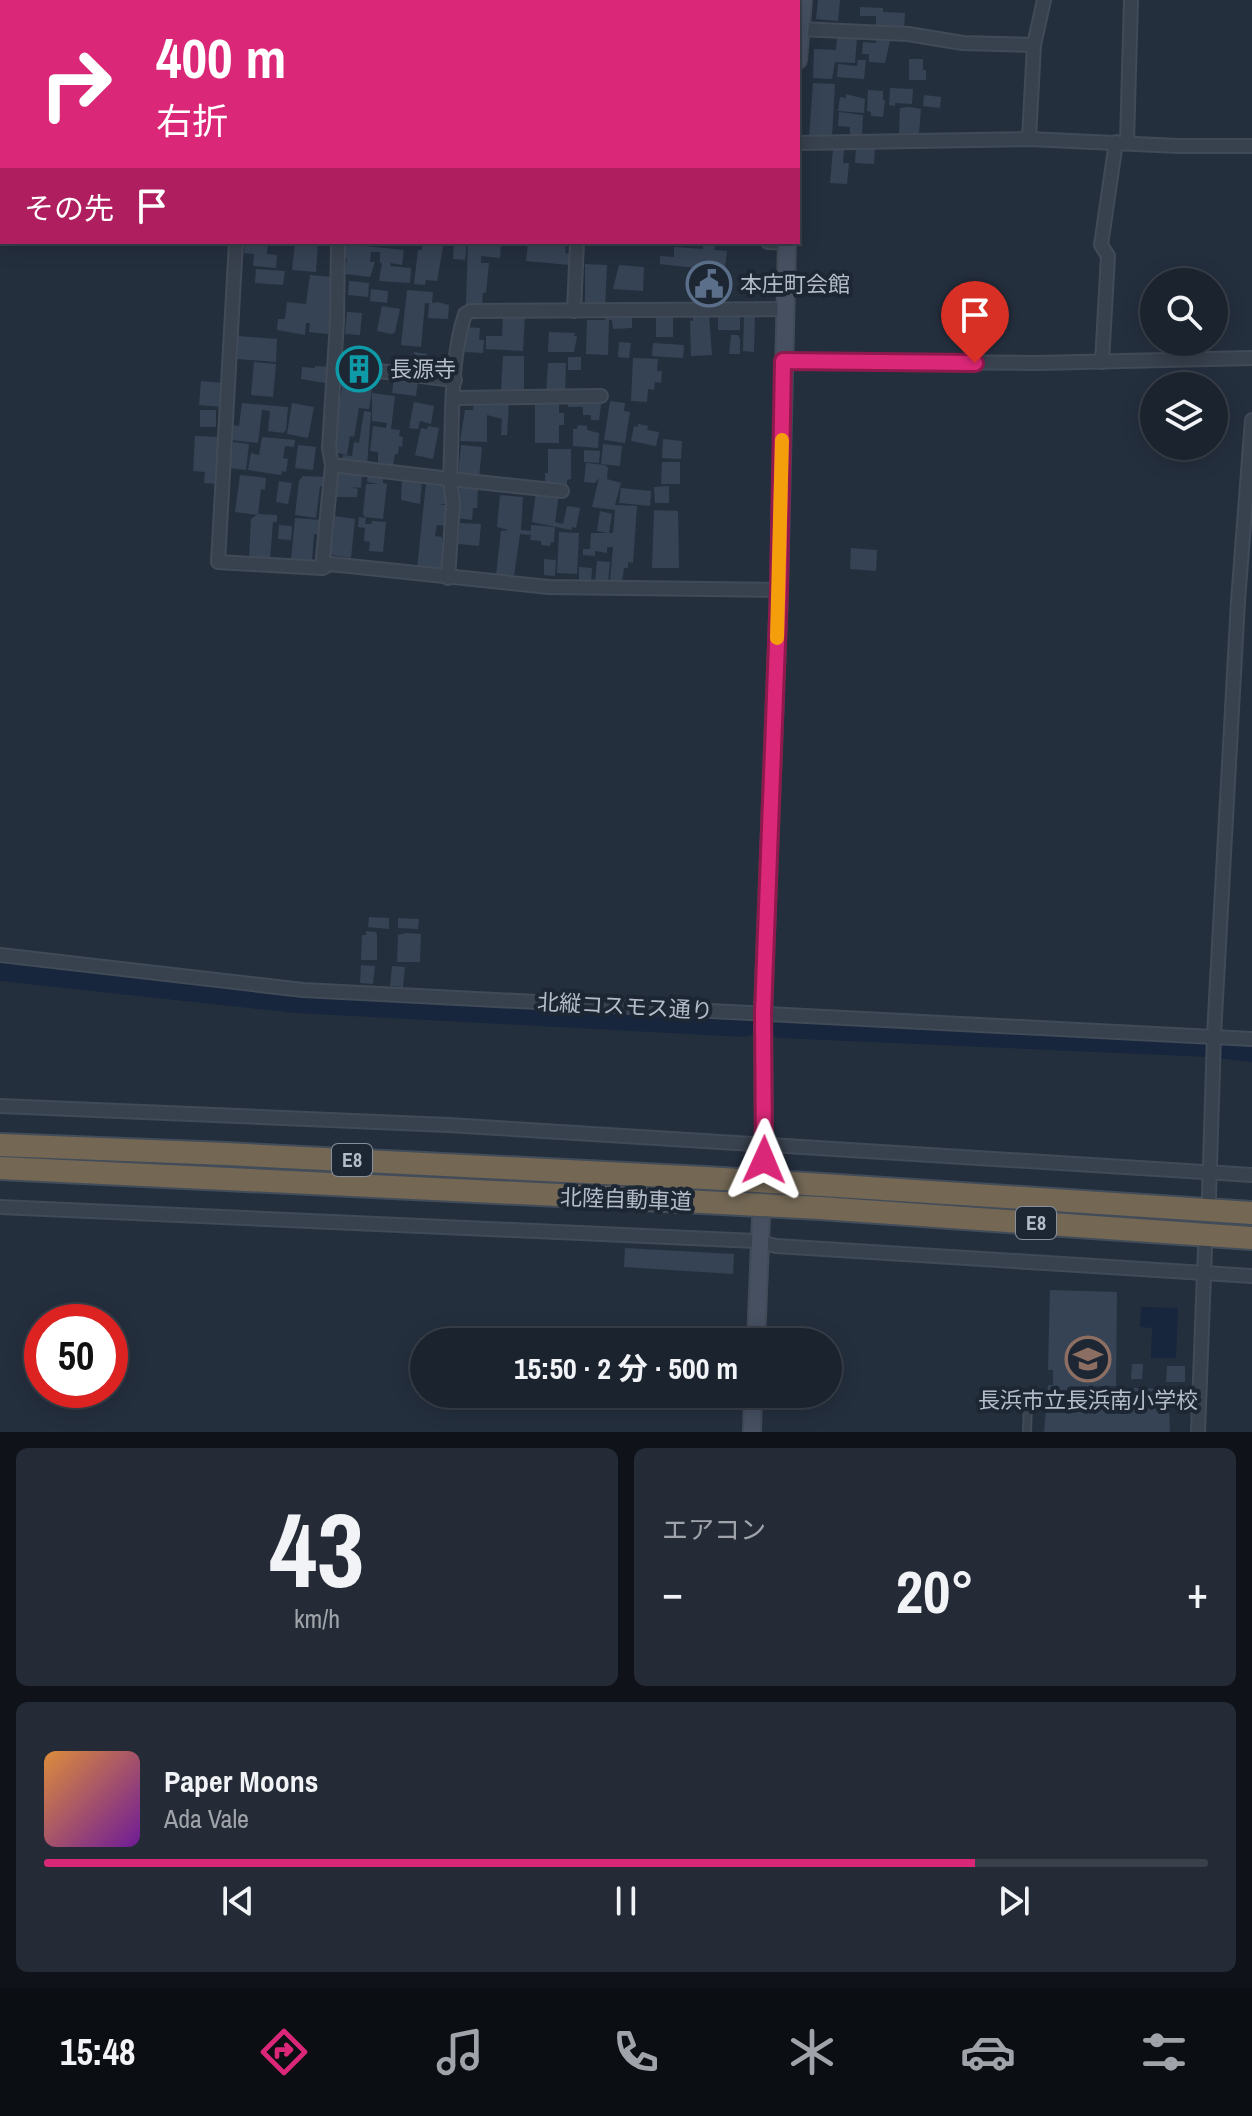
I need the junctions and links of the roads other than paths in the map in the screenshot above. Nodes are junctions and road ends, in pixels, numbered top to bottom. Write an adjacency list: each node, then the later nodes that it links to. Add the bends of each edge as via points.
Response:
1 (803, 0): 4 (main road)
2 (1044, 0): 5 (street)
3 (1131, 0): 7 (street)
4 (800, 29): 5 (street)
5 (1034, 45): 6 (street)
6 (1029, 139): 7 (street); 8 (street)
7 (1121, 142): 9 (street); 18 (street, via 1101,245 1108,256)
8 (800, 143)
9 (1252, 146)
10 (236, 244): 27 (street, via 218,562)
11 (338, 244): 24 (street)
12 (577, 244): 15 (street)
13 (787, 244): 14 (main road)
14 (784, 309): 15 (street); 17 (main road)
15 (574, 311): 20 (street, via 465,314)
16 (1252, 358): 18 (street)
17 (783, 361): 18 (street); 29 (main road)
18 (1102, 362)
19 (379, 371): 20 (street)
20 (455, 380): 22 (street)
21 (601, 396): 22 (street)
22 (455, 398): 25 (street)
23 (1252, 420): 33 (street)
24 (332, 465): 25 (street); 27 (street)
25 (450, 479): 26 (street); 28 (street)
26 (562, 491)
27 (322, 568): 28 (street, via 330,564)
28 (448, 578): 29 (street, via 549,587)
29 (779, 590): 31 (main road)
30 (0, 955): 31 (street, 北縦コスモス通り, via 303,990)
31 (763, 1013): 33 (street, 北縦コスモス通り); 35 (main road)
32 (1252, 1039): 33 (street, 北縦コスモス通り)
33 (1214, 1042): 38 (street)
34 (0, 1106): 35 (street)
35 (764, 1144): 38 (street); 44 (main road)
36 (0, 1145): 42 (highway, 北陸自動車道 / E8, bridge, via 705,1178)
37 (0, 1168): 43 (highway, 北陸自動車道 / E8, bridge, via 820,1208)
38 (1210, 1172): 39 (street); 40 (street)
39 (1252, 1175)
40 (1209, 1197)
41 (0, 1207): 44 (street)
42 (1252, 1213)
43 (1252, 1238)
44 (760, 1242): 46 (street); 48 (main road)
45 (1205, 1248): 46 (street)
46 (1204, 1273): 47 (street); 53 (street)
47 (1252, 1276)
48 (757, 1328)
49 (1028, 1404): 52 (lane)
50 (753, 1408): 51 (main road)
51 (752, 1432)
52 (1027, 1432)
53 (1198, 1432)

